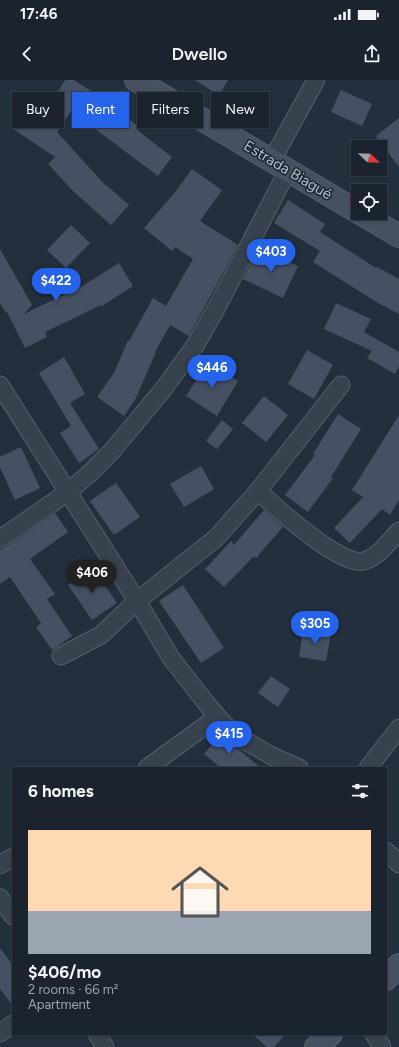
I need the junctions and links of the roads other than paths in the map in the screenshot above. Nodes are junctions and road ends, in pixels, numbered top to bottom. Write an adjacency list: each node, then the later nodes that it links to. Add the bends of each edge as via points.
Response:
1 (316, 80): 3 (street)
2 (144, 82): 3 (main road, Estrada Biagué)
3 (280, 165): 4 (main road, Estrada Biagué); 9 (street, via 237,271 196,344 165,388 132,428 95,468)
4 (351, 207)
5 (372, 220): 6 (main road, Estrada Biagué)
6 (399, 236)
7 (0, 385): 9 (street)
8 (341, 385): 10 (street)
9 (68, 492): 12 (street); 13 (street)
10 (258, 492): 11 (street, via 305,533 350,560 363,562 370,559); 13 (street, via 216,538)
11 (399, 531)
12 (0, 539)
13 (137, 601): 14 (street, via 101,635); 15 (street, via 171,658)
14 (61, 656)
15 (217, 716): 17 (street); 18 (street, via 242,739)
16 (399, 728): 19 (street)
17 (148, 767)
18 (297, 767)
19 (369, 767)
20 (387, 852): 22 (street)
21 (12, 858): 23 (street)
22 (399, 864)
23 (0, 865)
24 (0, 898): 25 (street)
25 (12, 915)
26 (399, 965): 27 (main road)
27 (387, 978)
28 (12, 1025): 29 (street)
29 (0, 1033)
30 (98, 1035): 33 (street)
31 (330, 1035): 34 (main road)
32 (375, 1035): 35 (street)
33 (105, 1047)
34 (316, 1047)
35 (382, 1047)

